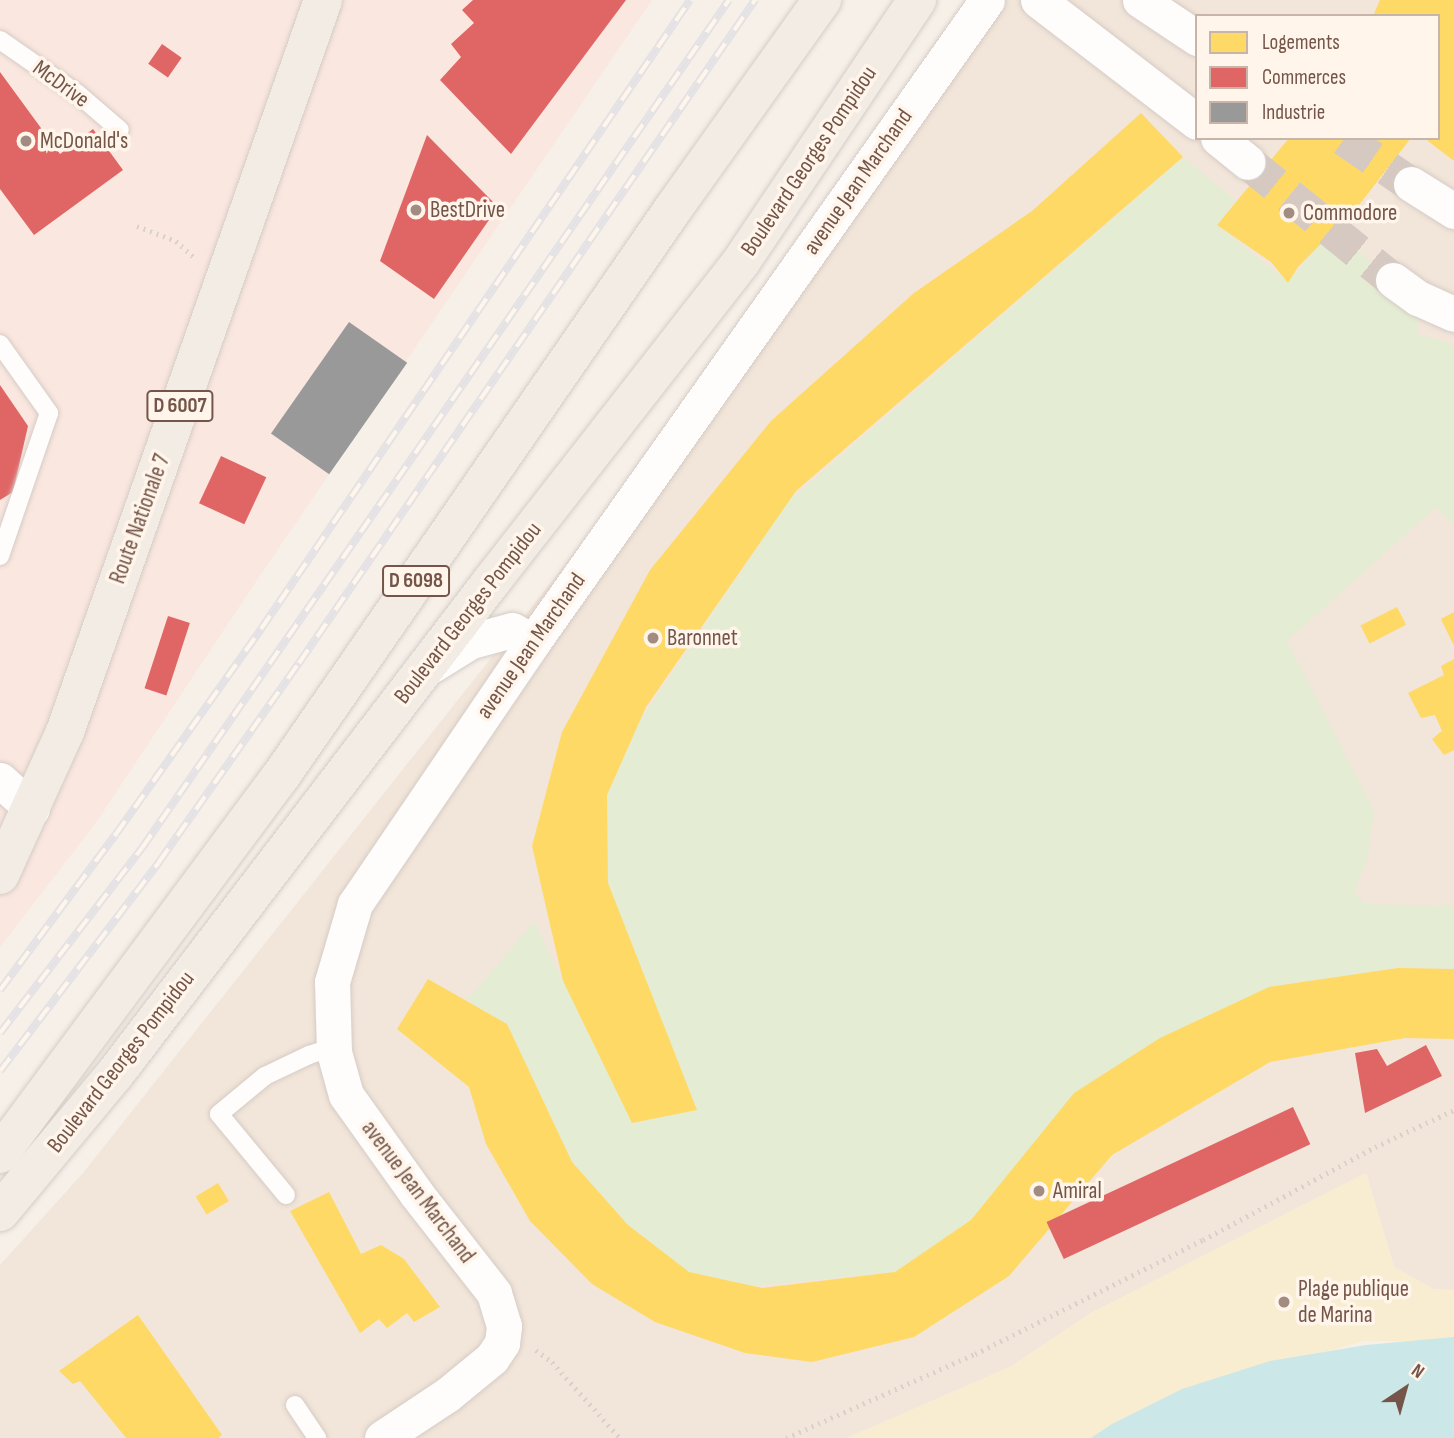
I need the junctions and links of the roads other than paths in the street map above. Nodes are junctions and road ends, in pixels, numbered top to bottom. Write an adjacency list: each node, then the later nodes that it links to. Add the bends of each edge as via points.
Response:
1 (323, 0): 22 (main road, Route Nationale 7 / D 6007, via 69,719)
2 (822, 0): 25 (main road, Boulevard Georges Pompidou / D 6098, via 281,776)
3 (918, 0): 20 (main road, Boulevard Georges Pompidou / D 6098, via 741,262)
4 (987, 0): 19 (street, avenue Jean Marchand)
5 (1038, 0): 9 (street)
6 (1140, 0): 7 (street)
7 (1195, 37)
8 (0, 40): 10 (lane, McDrive, via 78,94)
9 (1195, 120)
10 (120, 130)
11 (1220, 140): 12 (street)
12 (1248, 162)
13 (1411, 184): 14 (street)
14 (1454, 211)
15 (1393, 280): 16 (street, via 1418,298)
16 (1454, 314)
17 (0, 344): 18 (lane, via 50,413)
18 (0, 556)
19 (533, 642): 20 (street, via 512,630 471,641); 24 (street, avenue Jean Marchand, via 355,904 332,982)
20 (423, 670): 27 (main road, Boulevard Georges Pompidou / D 6098, via 115,1074)
21 (0, 779): 22 (street)
22 (32, 809): 23 (main road, Route Nationale 7 / D 6007)
23 (0, 875)
24 (334, 1047): 26 (lane, via 265,1076 219,1114); 30 (street, avenue Jean Marchand, via 346,1094 494,1293 504,1326 502,1343 492,1358)
25 (0, 1154)
26 (286, 1195)
27 (0, 1212)
28 (295, 1405): 29 (lane)
29 (317, 1438)
30 (382, 1438)

